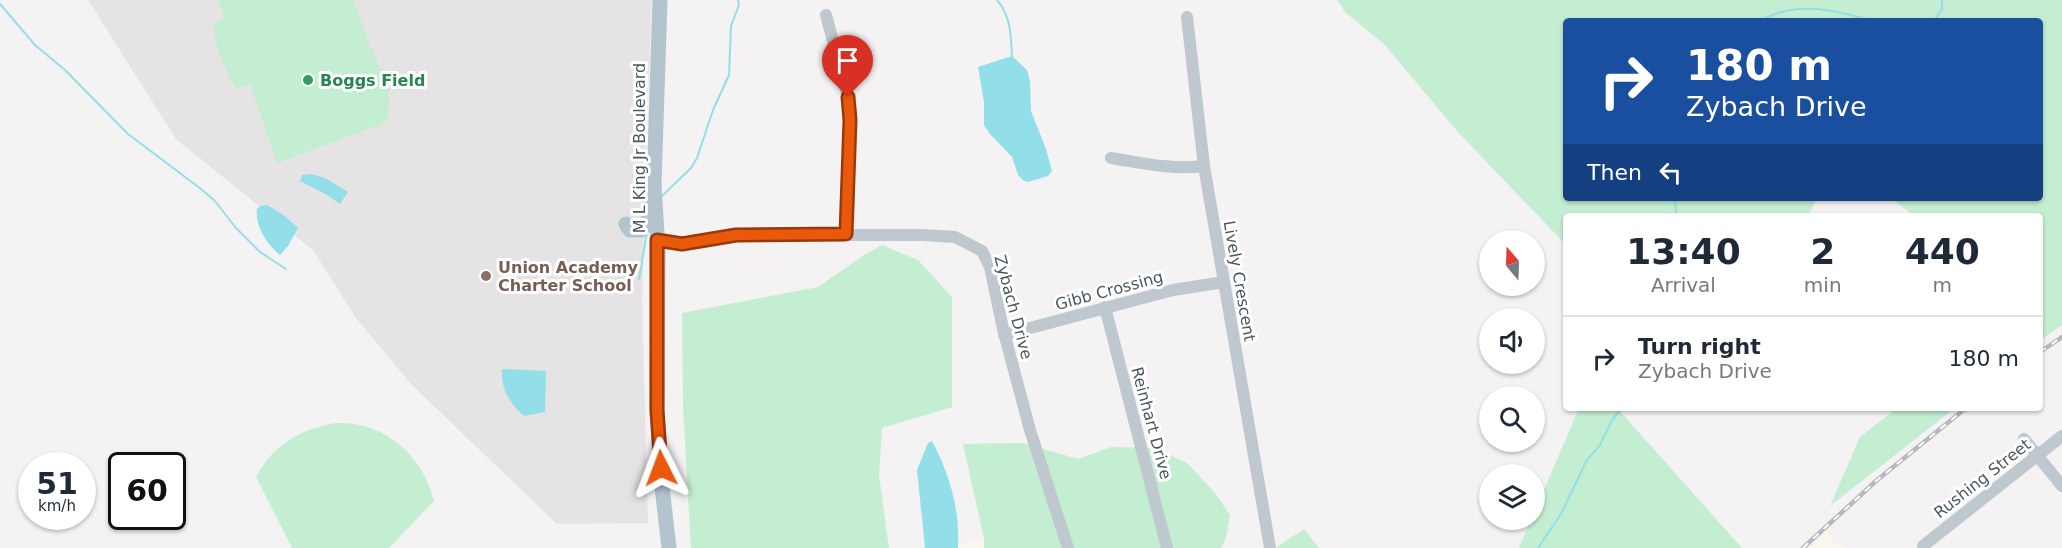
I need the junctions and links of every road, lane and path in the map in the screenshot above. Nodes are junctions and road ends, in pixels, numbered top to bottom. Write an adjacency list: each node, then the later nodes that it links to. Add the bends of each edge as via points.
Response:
1 (660, 0): 4 (main road, M L King Jr Boulevard)
2 (826, 15): 8 (street, via 850,110)
3 (1187, 17): 6 (street, Lively Crescent)
4 (658, 20): 7 (main road, via 653,54 649,219 641,230 630,230); 9 (main road, M L King Jr Boulevard, via 654,184)
5 (1111, 158): 6 (street, via 1170,168)
6 (1204, 166): 10 (street, Lively Crescent)
7 (626, 224)
8 (846, 234): 9 (street, Zybach Drive, via 736,235 682,244); 12 (street, Zybach Drive, via 955,237 982,251 990,267)
9 (657, 240): 18 (main road, M L King Jr Boulevard, via 657,410)
10 (1224, 282): 11 (street, Gibb Crossing); 21 (street, Lively Crescent)
11 (1105, 307): 12 (street, Gibb Crossing); 20 (street, Reinhart Drive)
12 (1004, 335): 19 (street, Zybach Drive)
13 (2062, 436): 15 (street, Rushing Street)
14 (2024, 439): 15 (street)
15 (2037, 455): 16 (street); 17 (street, Rushing Street)
16 (2062, 486)
17 (1923, 546)
18 (669, 548)
19 (1068, 548)
20 (1167, 548)
21 (1270, 548)

